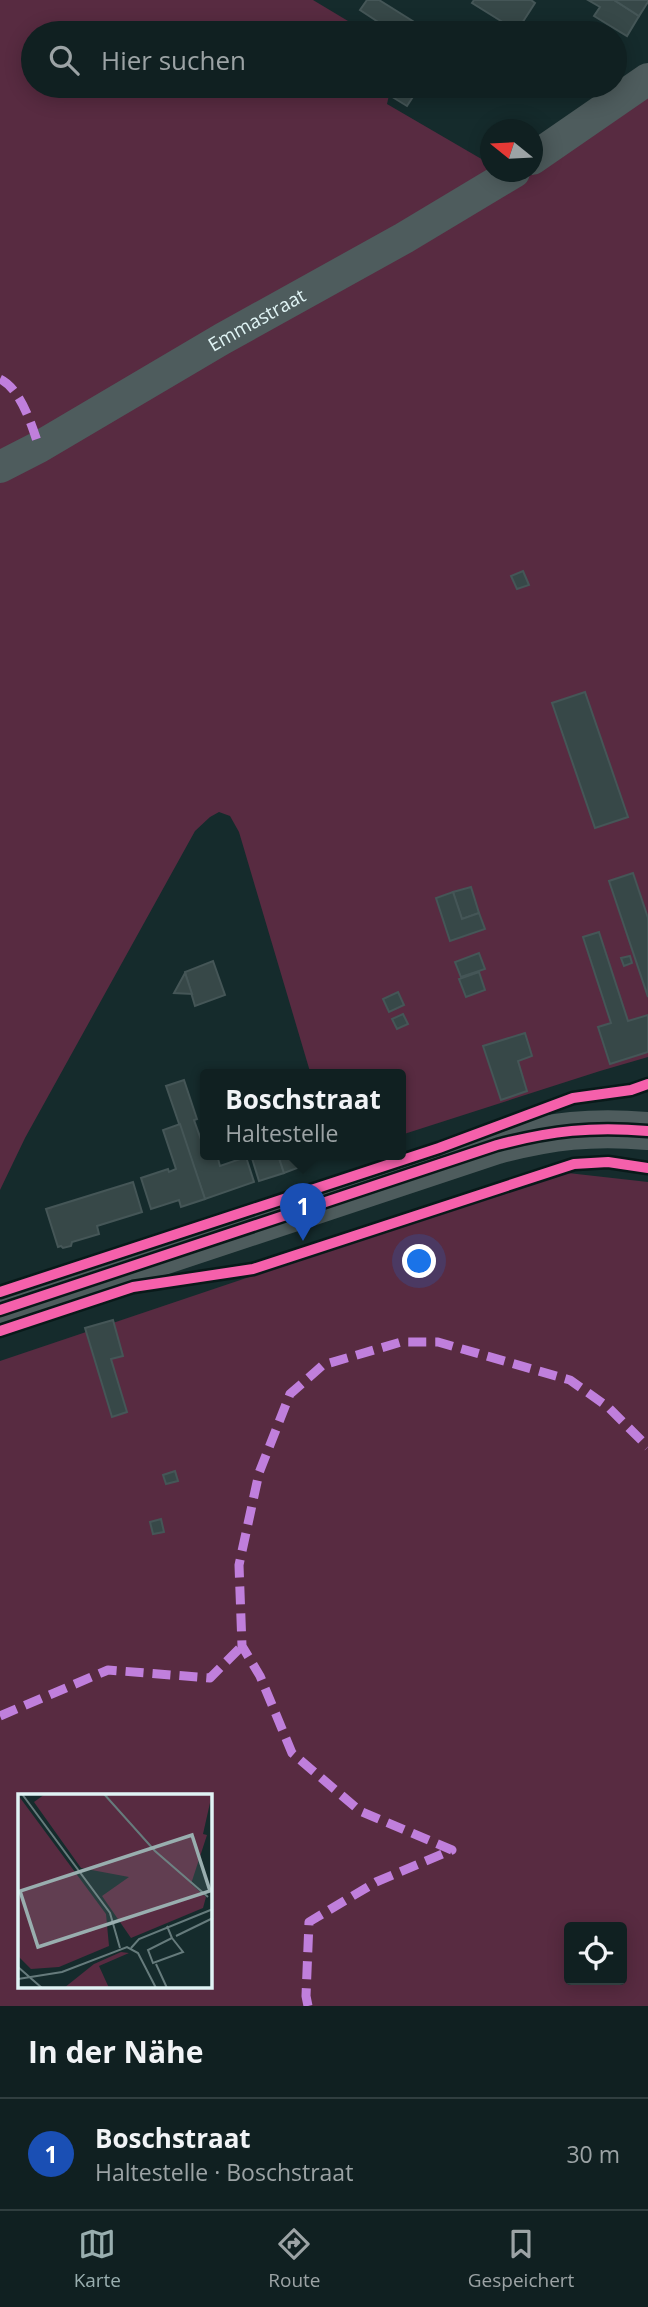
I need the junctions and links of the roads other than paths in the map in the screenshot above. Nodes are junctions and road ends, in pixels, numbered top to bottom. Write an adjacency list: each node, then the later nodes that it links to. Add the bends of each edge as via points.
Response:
1 (648, 79): 2 (street)
2 (627, 94)
3 (621, 98): 4 (street)
4 (543, 152)
5 (497, 182): 6 (street, Emmastraat)
6 (0, 467)
7 (648, 1131): 8 (street, via 572,1129 497,1145)
8 (0, 1310)

